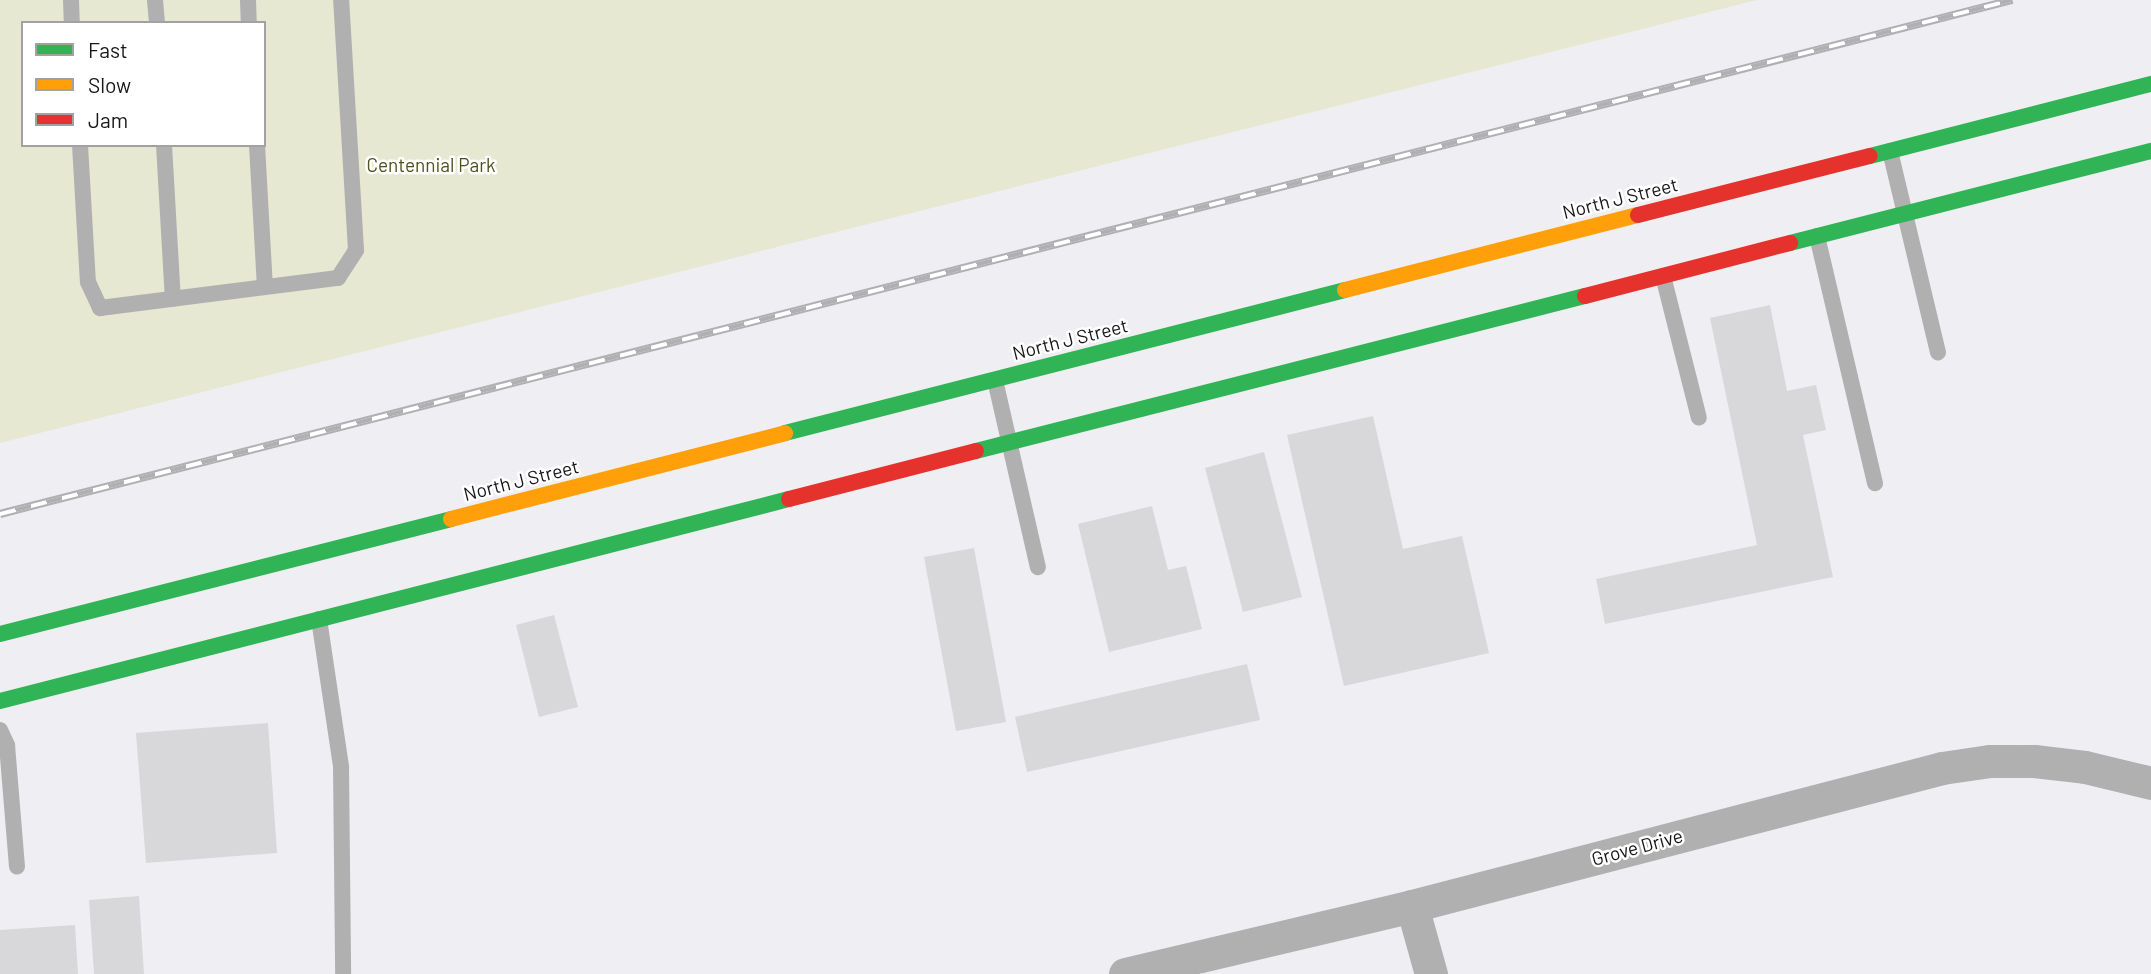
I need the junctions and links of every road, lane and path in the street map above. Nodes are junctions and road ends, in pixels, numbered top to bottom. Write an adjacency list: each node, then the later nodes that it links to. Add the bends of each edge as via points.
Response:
1 (71, 0): 5 (lane)
2 (155, 0): 6 (lane)
3 (247, 0): 7 (lane)
4 (341, 0): 17 (lane, via 356,250 338,278)
5 (72, 21)
6 (157, 21)
7 (249, 21)
8 (2151, 84): 12 (main road, North J Street)
9 (80, 147): 18 (lane, via 88,282 100,308)
10 (164, 147): 18 (lane)
11 (257, 147): 17 (lane)
12 (1890, 151): 14 (lane); 20 (main road, North J Street)
13 (2151, 151): 14 (main road)
14 (1905, 214): 15 (main road); 19 (lane)
15 (1817, 236): 16 (main road); 23 (lane)
16 (1663, 276): 21 (lane); 22 (main road)
17 (265, 287): 18 (lane)
18 (173, 299)
19 (1938, 352)
20 (995, 380): 22 (lane); 26 (main road, North J Street)
21 (1699, 418)
22 (1008, 443): 24 (lane); 25 (main road)
23 (1875, 483)
24 (1038, 567)
25 (319, 619): 27 (main road); 32 (lane, via 341,767)
26 (0, 635)
27 (0, 701)
28 (0, 730): 30 (lane, via 6,745)
29 (2151, 783): 31 (street, Grove Drive, via 2085,767 2034,761 1942,768)
30 (17, 867)
31 (1412, 906): 33 (street, Grove Drive); 34 (street)
32 (343, 974)
33 (1125, 974)
34 (1431, 974)

